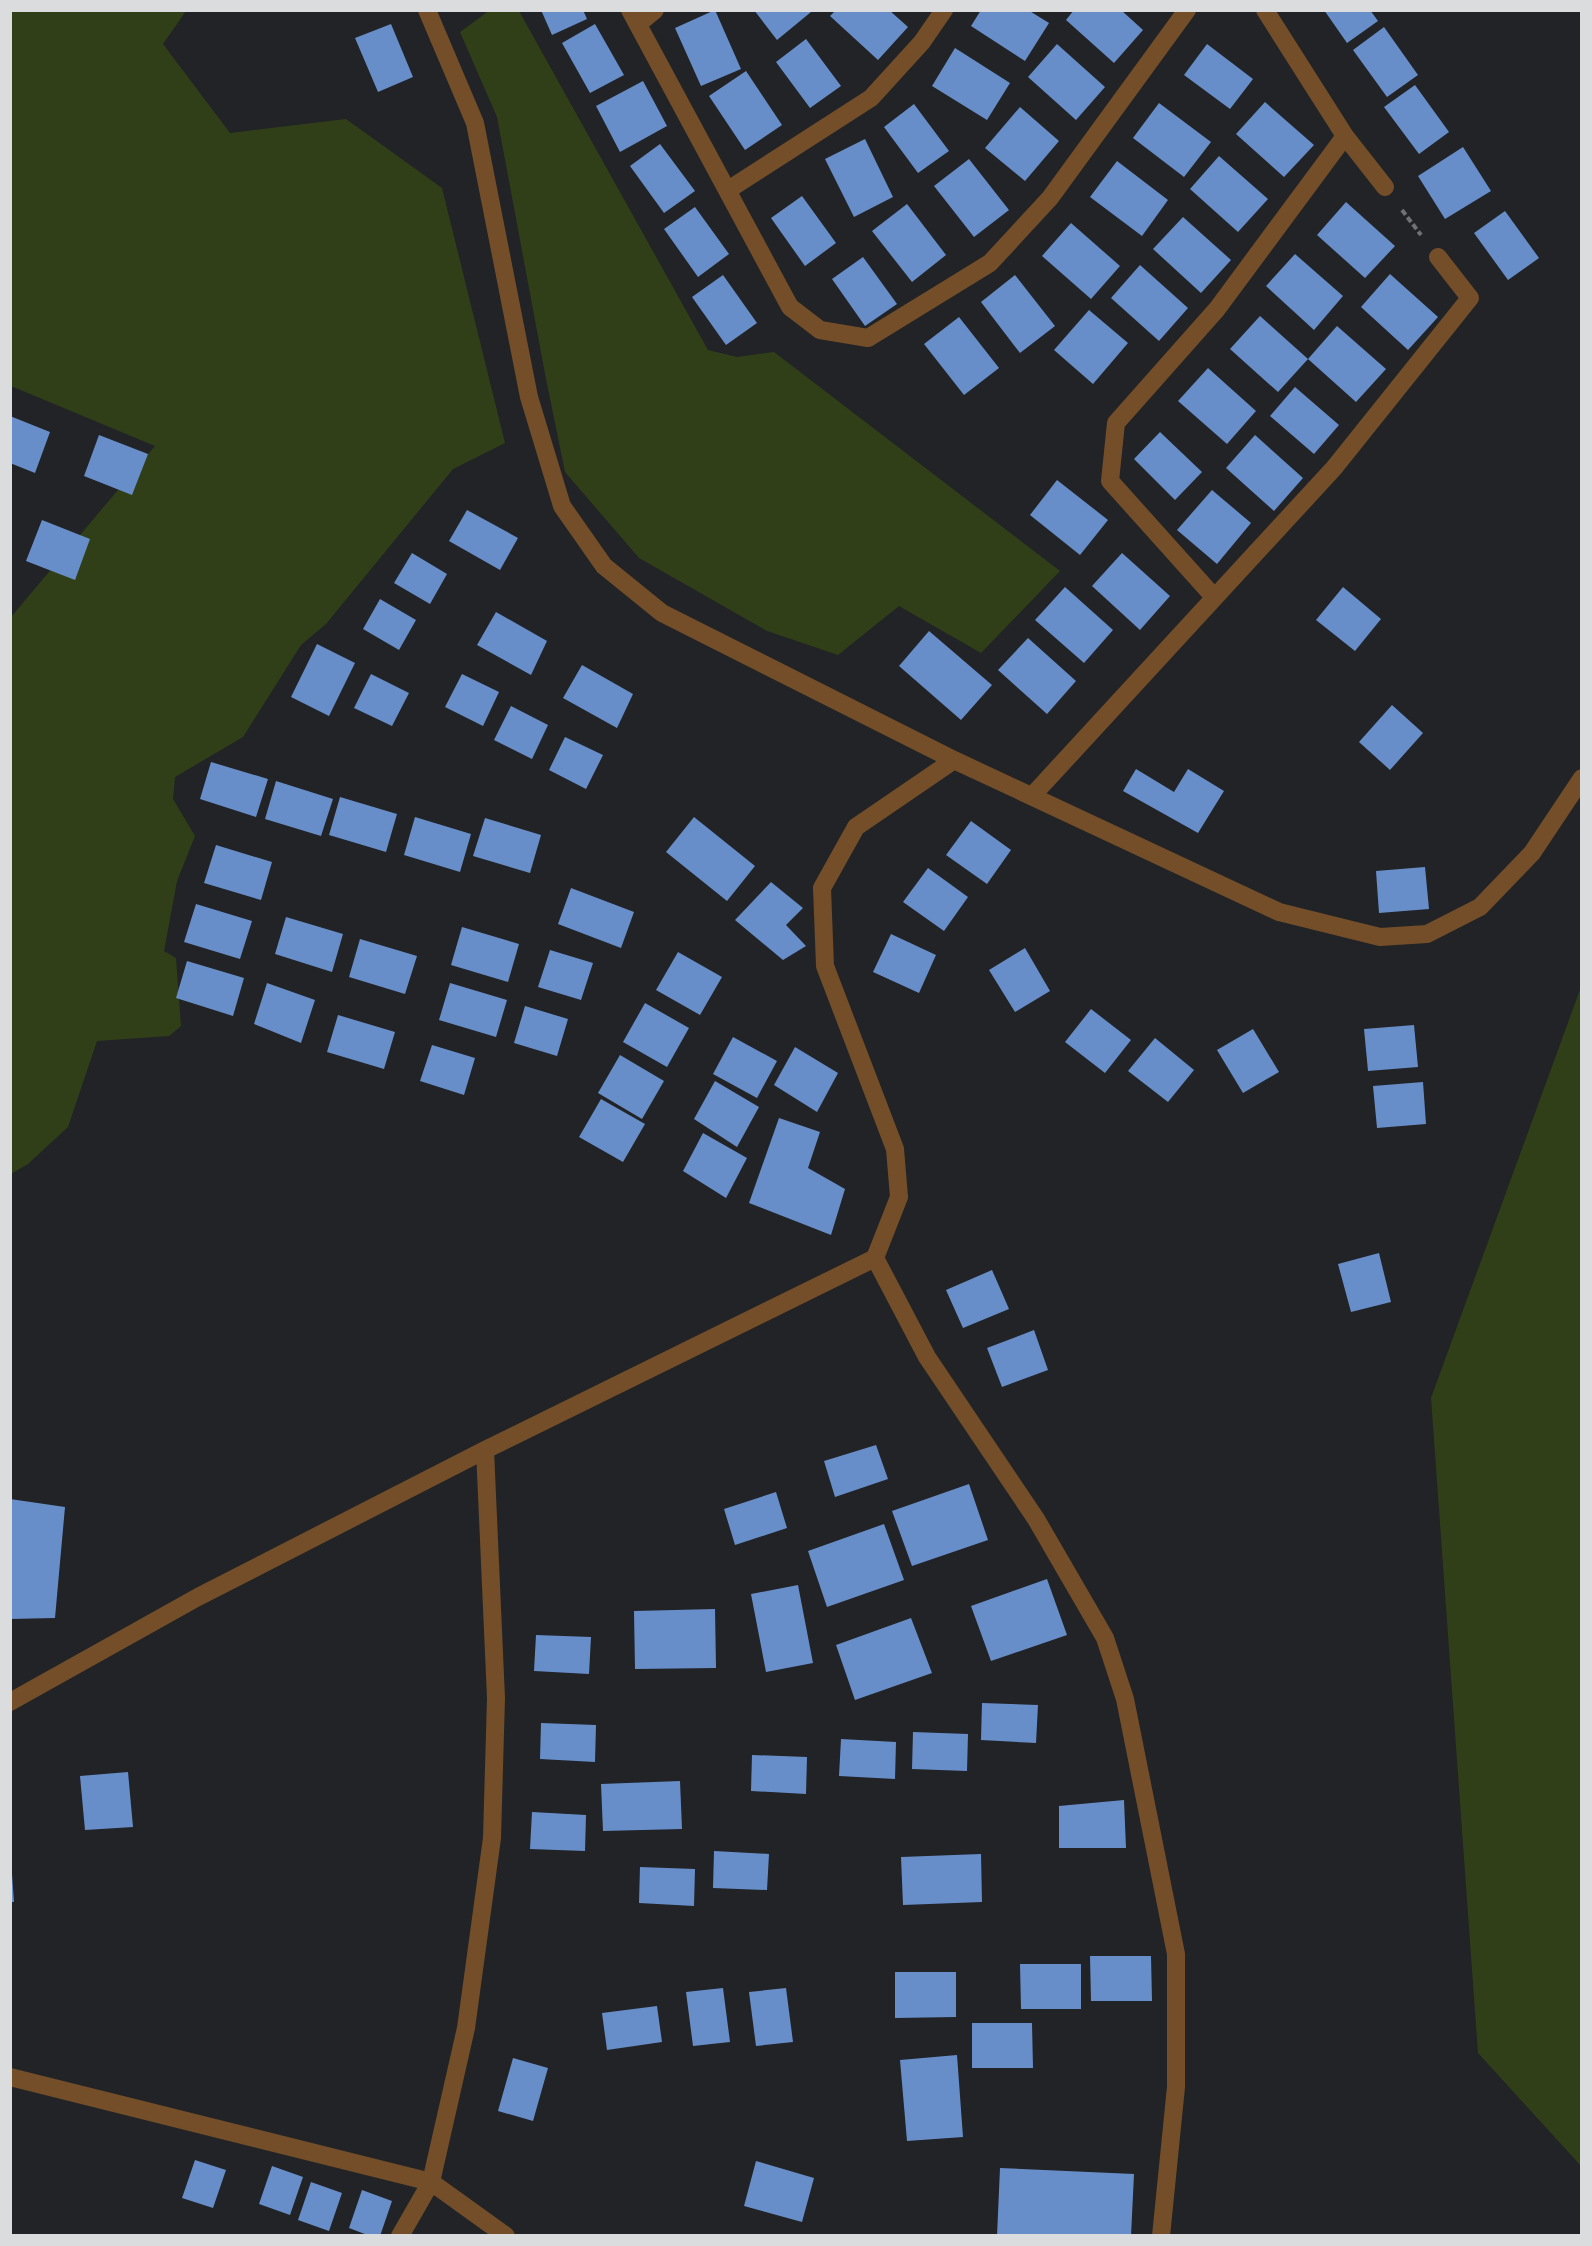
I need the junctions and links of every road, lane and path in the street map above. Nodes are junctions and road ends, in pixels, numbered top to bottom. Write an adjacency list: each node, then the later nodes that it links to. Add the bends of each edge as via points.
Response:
1 (427, 10): 12 (street, via 475,123 529,397 562,506 604,566 662,614)
2 (655, 10): 6 (street)
3 (944, 10): 9 (street, via 922,42 871,98)
4 (1187, 10): 9 (street, via 1050,198 990,263 868,338 820,330 790,307)
5 (1265, 10): 7 (street)
6 (634, 17): 9 (street)
7 (1345, 136): 8 (street); 11 (street, via 1217,309 1116,423 1110,481)
8 (1385, 187): 10 (path)
9 (728, 190)
10 (1438, 257): 11 (street, via 1470,298 1334,468)
11 (1214, 597): 14 (street)
12 (954, 760): 14 (street); 15 (street, via 856,827 822,888 825,966 896,1149 899,1197)
13 (1581, 778): 14 (street, via 1532,853 1480,907 1427,934 1380,937 1279,912)
14 (1032, 796)
15 (874, 1258): 16 (street); 22 (street, via 927,1357 1036,1519 1105,1638 1125,1699 1176,1954 1176,2087)
16 (485, 1449): 17 (street, via 198,1596); 19 (street, via 496,1698 492,1838 466,2028)
17 (10, 1702)
18 (10, 2077): 19 (street)
19 (431, 2182): 20 (street); 21 (street)
20 (400, 2235)
21 (506, 2235)
22 (1161, 2235)

